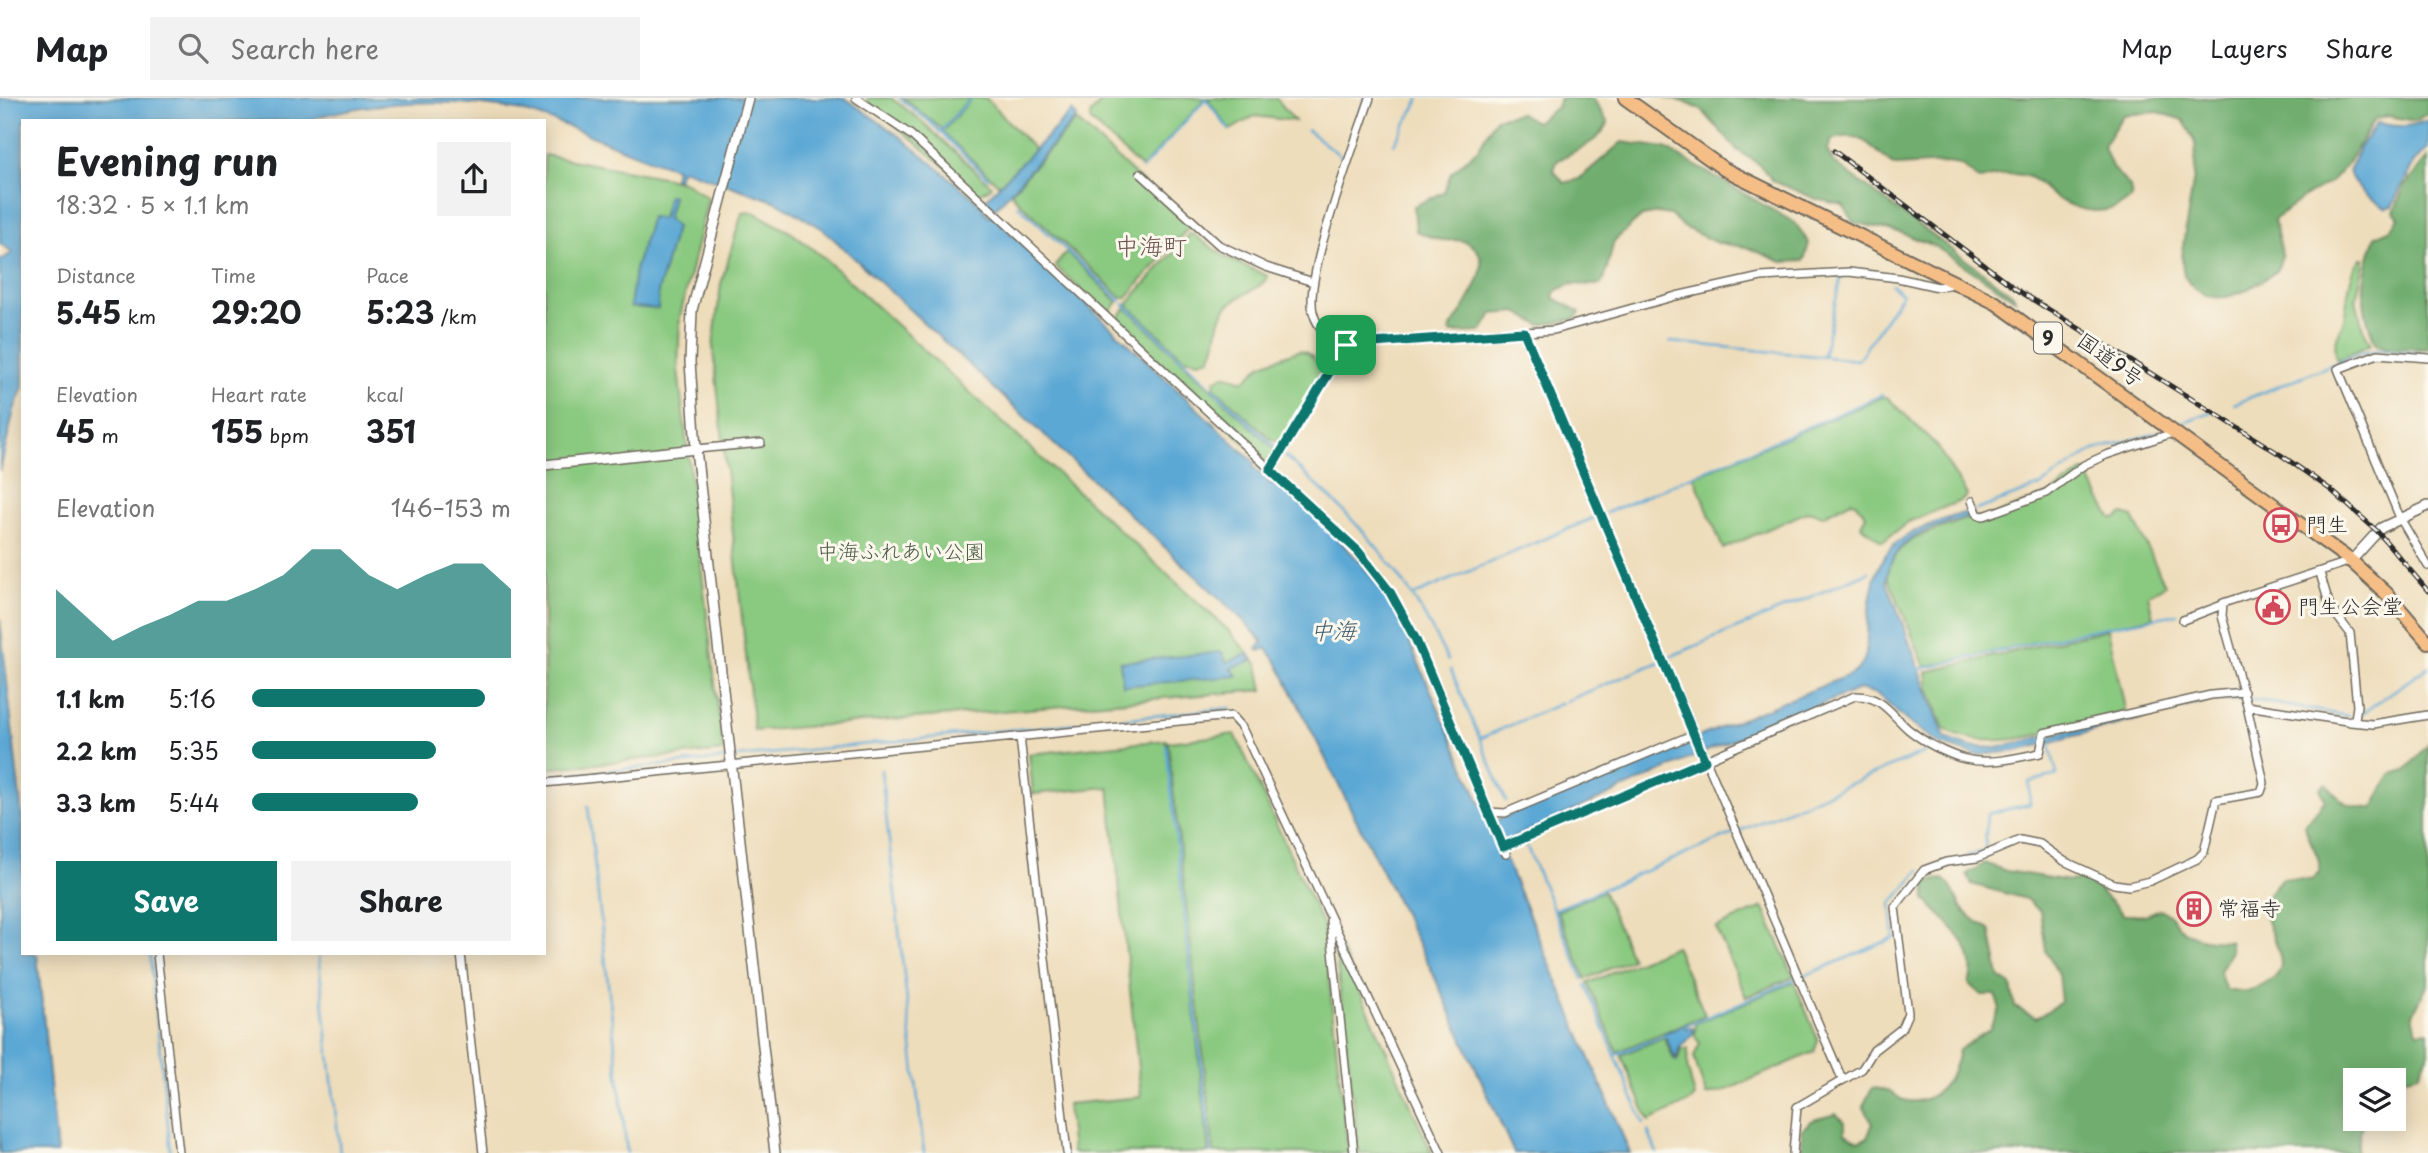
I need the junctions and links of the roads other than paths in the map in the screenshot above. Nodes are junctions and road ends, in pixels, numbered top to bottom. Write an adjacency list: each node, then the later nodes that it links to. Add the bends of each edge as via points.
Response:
1 (748, 98): 13 (street, via 692,310)
2 (856, 98): 15 (street, via 911,135)
3 (1370, 98): 6 (street)
4 (1625, 98): 7 (highway, 国道9号 / 9, via 1724,169)
5 (1140, 173): 6 (street, via 1219,245)
6 (1313, 282): 9 (street, via 1311,298 1317,322 1329,337)
7 (1957, 282): 8 (street, via 1938,287 1849,272 1761,277 1562,328); 11 (highway, 国道9号 / 9, via 2034,328)
8 (1524, 332): 9 (street); 28 (street)
9 (1346, 345): 15 (street)
10 (2428, 358): 18 (street, via 2378,354 2338,369)
11 (2176, 432): 17 (street, via 2097,459 2046,493 1984,516); 19 (highway, 国道9号 / 9)
12 (761, 443): 13 (street)
13 (696, 449): 14 (street); 31 (street)
14 (546, 465)
15 (1270, 470): 33 (street, via 1358,551 1390,592 1416,640)
16 (2428, 506): 18 (street)
17 (1974, 507)
18 (2400, 518): 19 (street, via 2381,528); 20 (street)
19 (2351, 561): 21 (street); 24 (highway, 国道9号 / 9)
20 (2428, 566)
21 (2320, 573): 22 (street); 27 (street, via 2330,607 2350,634 2357,706)
22 (2222, 605): 23 (street); 25 (street)
23 (2183, 620)
24 (2428, 642)
25 (2245, 699): 27 (street); 30 (street, via 2211,695 2044,733 2040,753 2006,760 1965,759 1925,741 1884,705 1863,696 1820,709); 37 (street, via 2264,783 2254,796 2216,800 2204,852 2197,859 2150,881 2120,886 2064,861 2040,844 2020,840 1977,858 1924,870 1895,907 1908,1013 1905,1023 1874,1050 1862,1069)
26 (2428, 715): 27 (street)
27 (2350, 722)
28 (1695, 736): 30 (street); 33 (street, via 1505,813)
29 (1020, 737): 31 (street); 34 (street, via 1231,716 1242,728); 41 (street)
30 (1704, 758): 33 (street, via 1503,848); 37 (street)
31 (732, 764): 32 (street); 40 (street)
32 (546, 783)
33 (1488, 812)
34 (1331, 918): 42 (street); 43 (street)
35 (157, 955): 38 (street)
36 (461, 955): 39 (street)
37 (1842, 1079): 44 (street, via 1797,1107)
38 (179, 1153)
39 (483, 1153)
40 (775, 1153)
41 (1067, 1153)
42 (1353, 1153)
43 (1441, 1153)
44 (1793, 1153)

